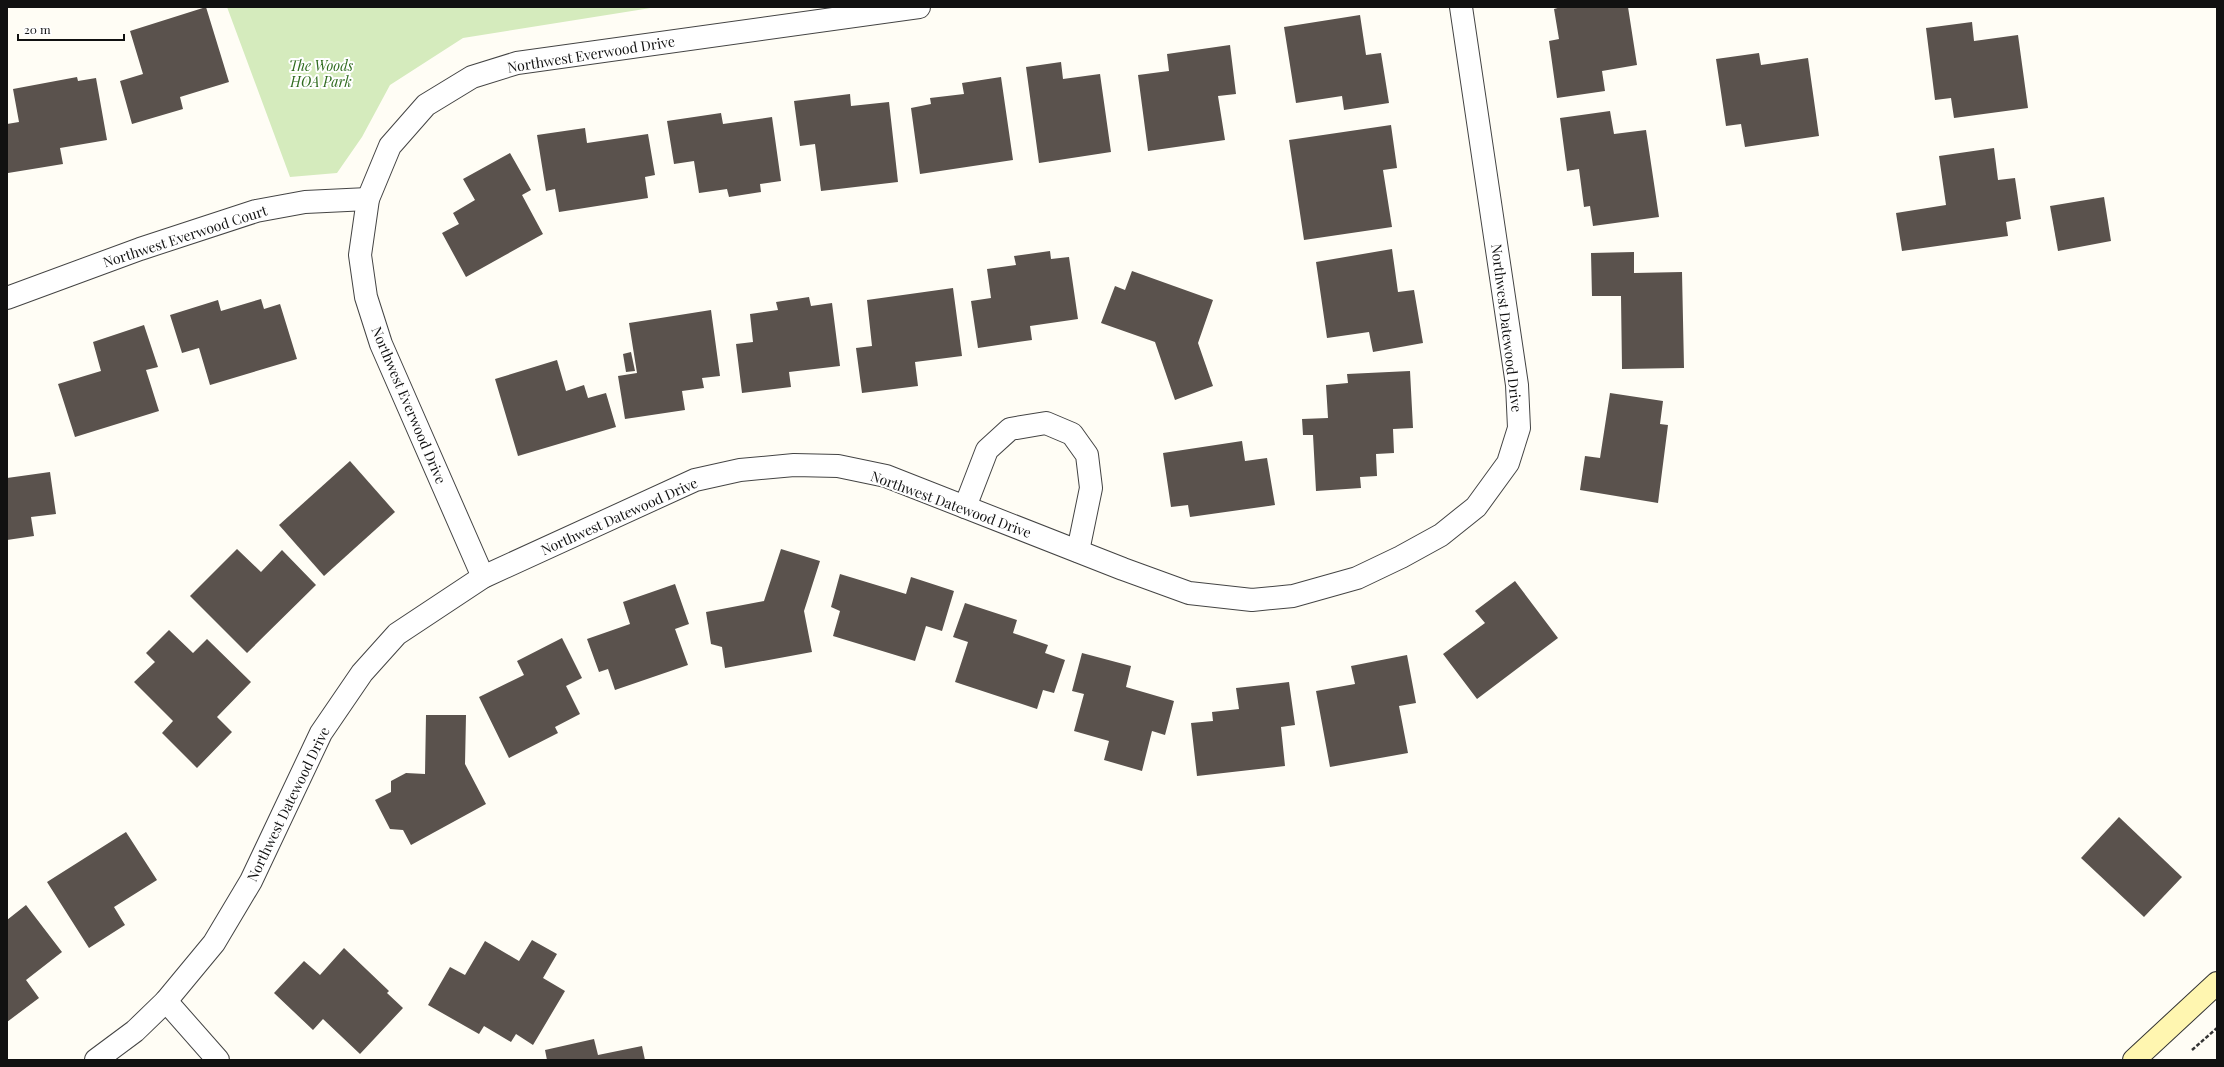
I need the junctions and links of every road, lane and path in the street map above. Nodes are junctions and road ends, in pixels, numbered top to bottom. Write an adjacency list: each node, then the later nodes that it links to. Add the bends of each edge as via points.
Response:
1 (919, 7): 3 (street, Northwest Everwood Drive)
2 (1461, 7): 7 (street, Northwest Datewood Drive, via 1517,384 1519,428 1508,463 1476,507 1441,535 1357,578 1293,596 1252,600 1189,593)
3 (797, 15): 4 (street, Northwest Everwood Drive, via 517,62 472,77 426,104 390,146)
4 (368, 198): 5 (street, Northwest Everwood Court, via 305,202 256,211 140,249); 8 (street, Northwest Everwood Drive, via 360,255 366,297 380,344)
5 (7, 298)
6 (965, 507): 7 (street, Northwest Datewood Drive); 7 (street, via 987,450 1010,429 1046,423 1072,434 1087,455 1091,488); 8 (street, Northwest Datewood Drive, via 886,476 838,466 794,465 740,470 695,480)
7 (1078, 551)
8 (483, 577): 10 (street, Northwest Datewood Drive, via 397,634 362,673 321,732 251,881 214,943)
9 (2217, 983): 15 (street)
10 (166, 1001): 13 (street, Northwest Datewood Drive, via 135,1031); 14 (street)
11 (2217, 1028): 12 (path)
12 (2186, 1055)
13 (96, 1060)
14 (218, 1060)
15 (2134, 1060)

